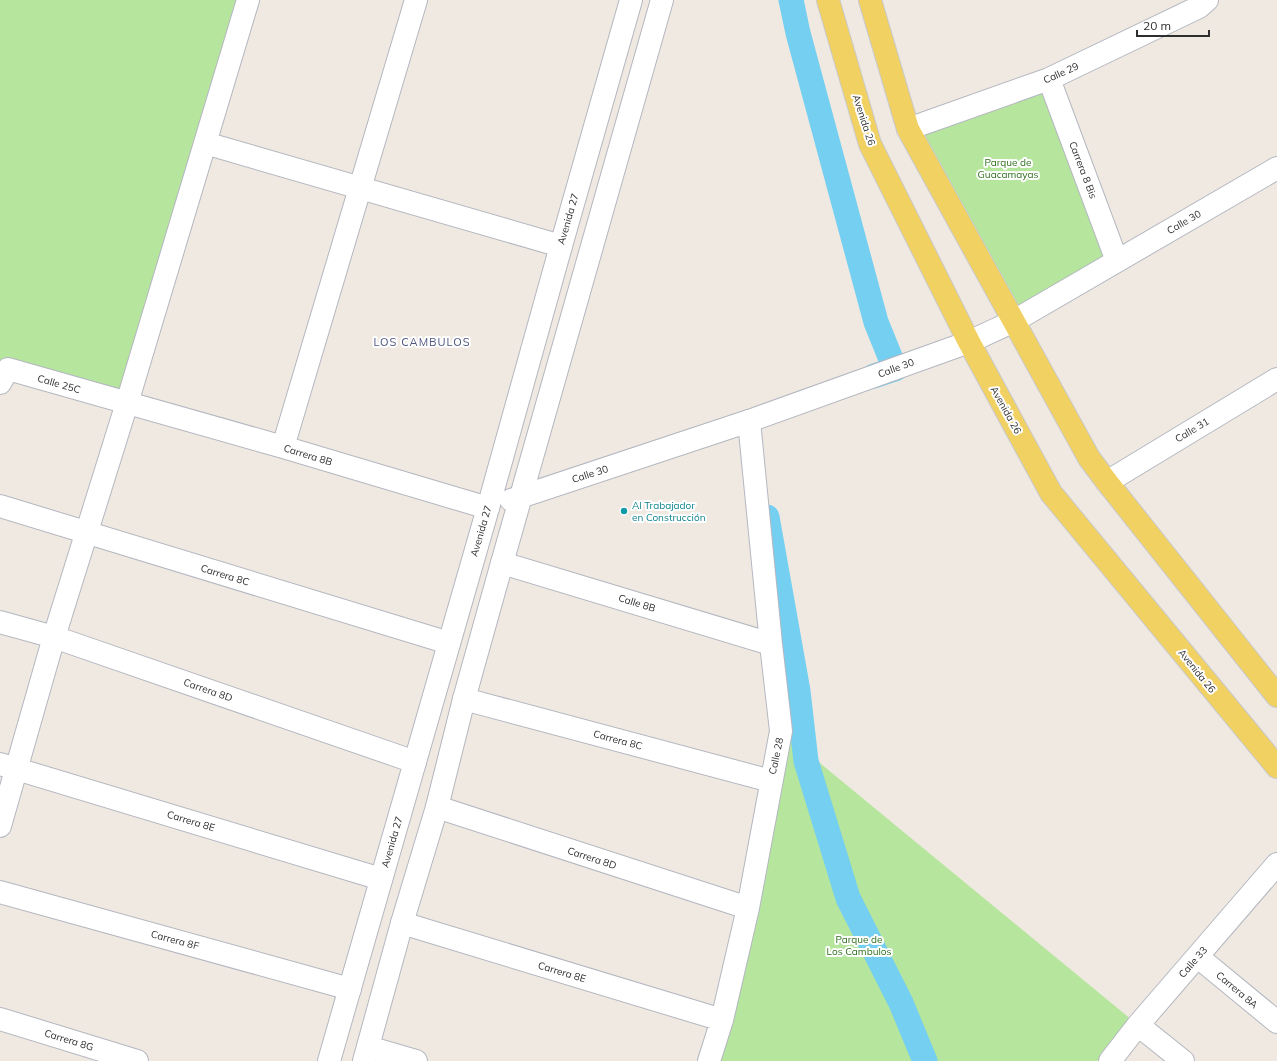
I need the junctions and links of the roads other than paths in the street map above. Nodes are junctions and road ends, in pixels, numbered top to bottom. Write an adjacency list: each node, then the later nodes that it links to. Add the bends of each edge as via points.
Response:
1 (248, 0): 10 (street)
2 (416, 0): 12 (street)
3 (631, 0): 13 (street, Avenida 27)
4 (662, 0): 23 (street)
5 (828, 0): 16 (main road, Avenida 26, via 870,144)
6 (870, 0): 9 (main road)
7 (1207, 0): 8 (street, Calle 29, via 1199,7)
8 (1049, 79): 9 (street, Calle 29); 14 (street, Carrera 8 Bis)
9 (908, 129): 15 (main road)
10 (205, 143): 12 (street); 19 (street)
11 (1277, 168): 14 (street, Calle 30)
12 (360, 188): 13 (street); 21 (street)
13 (561, 246): 25 (street, Avenida 27)
14 (1117, 260): 15 (street, Calle 30)
15 (1014, 321): 16 (street, Calle 30); 22 (main road, via 1089,458)
16 (969, 342): 20 (street, Calle 30); 36 (main road, Avenida 26, via 1051,493)
17 (1276, 382): 22 (street, Calle 31)
18 (0, 383): 19 (street, Calle 25C, via 8,369)
19 (127, 403): 21 (street, Carrera 8B); 26 (street)
20 (749, 421): 23 (street, Calle 30); 31 (street, Calle 28)
21 (283, 448): 25 (street, Carrera 8B)
22 (1107, 482): 32 (main road)
23 (522, 496): 25 (street, Calle 30); 27 (street)
24 (0, 506): 26 (street, Carrera 8C)
25 (488, 508): 30 (street, Avenida 27)
26 (86, 532): 29 (street); 30 (street, Carrera 8C)
27 (502, 563): 31 (street, Calle 8B); 33 (street)
28 (0, 622): 29 (street, Carrera 8D)
29 (54, 637): 34 (street, Carrera 8D); 35 (street)
30 (449, 643): 34 (street, Avenida 27)
31 (771, 644): 37 (street, Calle 28, via 781,731)
32 (1277, 696)
33 (464, 699): 37 (street, Carrera 8C); 38 (street)
34 (415, 762): 41 (street, Avenida 27)
35 (9, 766): 39 (street); 41 (street, Carrera 8E)
36 (1277, 767)
37 (771, 781): 43 (street, Calle 28)
38 (437, 807): 43 (street, Carrera 8D); 44 (street)
39 (0, 826)
40 (1277, 864): 45 (street, Calle 33)
41 (381, 879): 46 (street, Avenida 27)
42 (0, 892): 46 (street, Carrera 8F)
43 (748, 908): 48 (street, Calle 28)
44 (402, 924): 48 (street, Carrera 8E); 51 (street)
45 (1198, 957): 49 (street, Carrera 8A); 50 (street, Calle 33)
46 (350, 989): 53 (street, Avenida 27)
47 (0, 1019): 52 (street, Carrera 8G)
48 (722, 1020): 55 (street, Calle 28)
49 (1277, 1022)
50 (1138, 1025): 56 (street, Calle 33); 57 (street)
51 (366, 1054): 54 (street)
52 (137, 1061)
53 (329, 1061)
54 (416, 1061)
55 (709, 1061)
56 (1110, 1061)
57 (1183, 1061)

